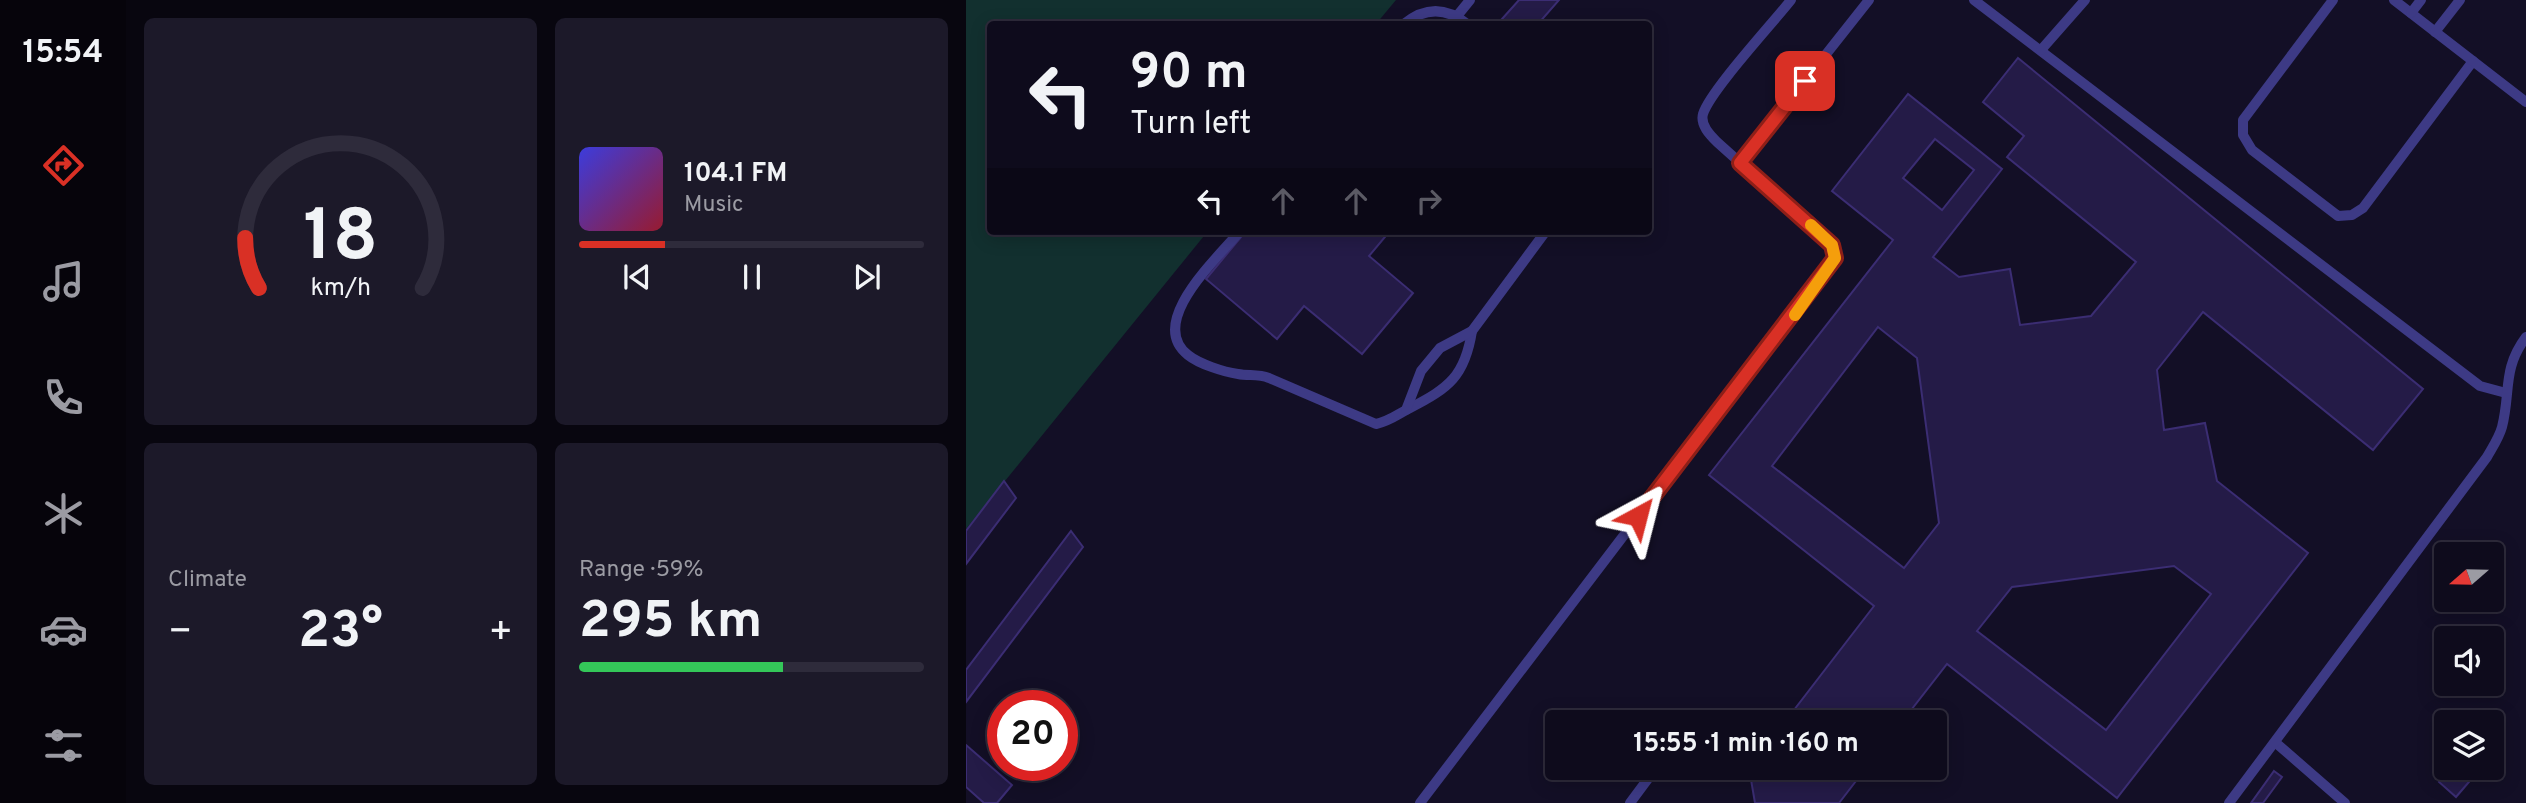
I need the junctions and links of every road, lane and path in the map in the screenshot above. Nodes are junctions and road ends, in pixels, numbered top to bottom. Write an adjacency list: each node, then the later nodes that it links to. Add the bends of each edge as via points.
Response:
1 (1470, 0): 11 (lane)
2 (1791, 0): 18 (lane, via 1703,114 1706,129)
3 (1869, 0): 18 (lane)
4 (1974, 0): 15 (lane)
5 (2085, 0): 15 (lane)
6 (2333, 0): 16 (lane, via 2243,120 2243,135 2252,150 2338,216 2353,215 2363,208)
7 (2394, 0): 10 (lane)
8 (2421, 0): 10 (lane)
9 (2460, 0): 14 (lane)
10 (2411, 13): 14 (lane)
11 (1457, 16): 12 (lane, via 1433,9); 13 (lane)
12 (1408, 21)
13 (1463, 21)
14 (2435, 32): 16 (lane)
15 (2041, 50): 23 (lane, via 2480,386)
16 (2473, 61): 17 (lane)
17 (2526, 102)
18 (1740, 163): 27 (lane, via 1832,245 1835,258)
19 (1237, 235): 24 (lane, via 1179,306 1173,323 1176,341 1188,356 1240,375 1257,373 1376,424 1391,421)
20 (1543, 235): 21 (lane)
21 (1472, 331): 24 (lane, via 1440,348 1427,363); 24 (lane, via 1468,357 1443,392)
22 (2526, 337): 23 (lane, via 2514,353)
23 (2506, 393): 25 (lane, via 2501,431 2487,457)
24 (1406, 410)
25 (2276, 743): 29 (lane); 30 (lane)
26 (1647, 780): 28 (lane)
27 (1420, 803)
28 (1630, 803)
29 (2229, 803)
30 (2345, 803)

